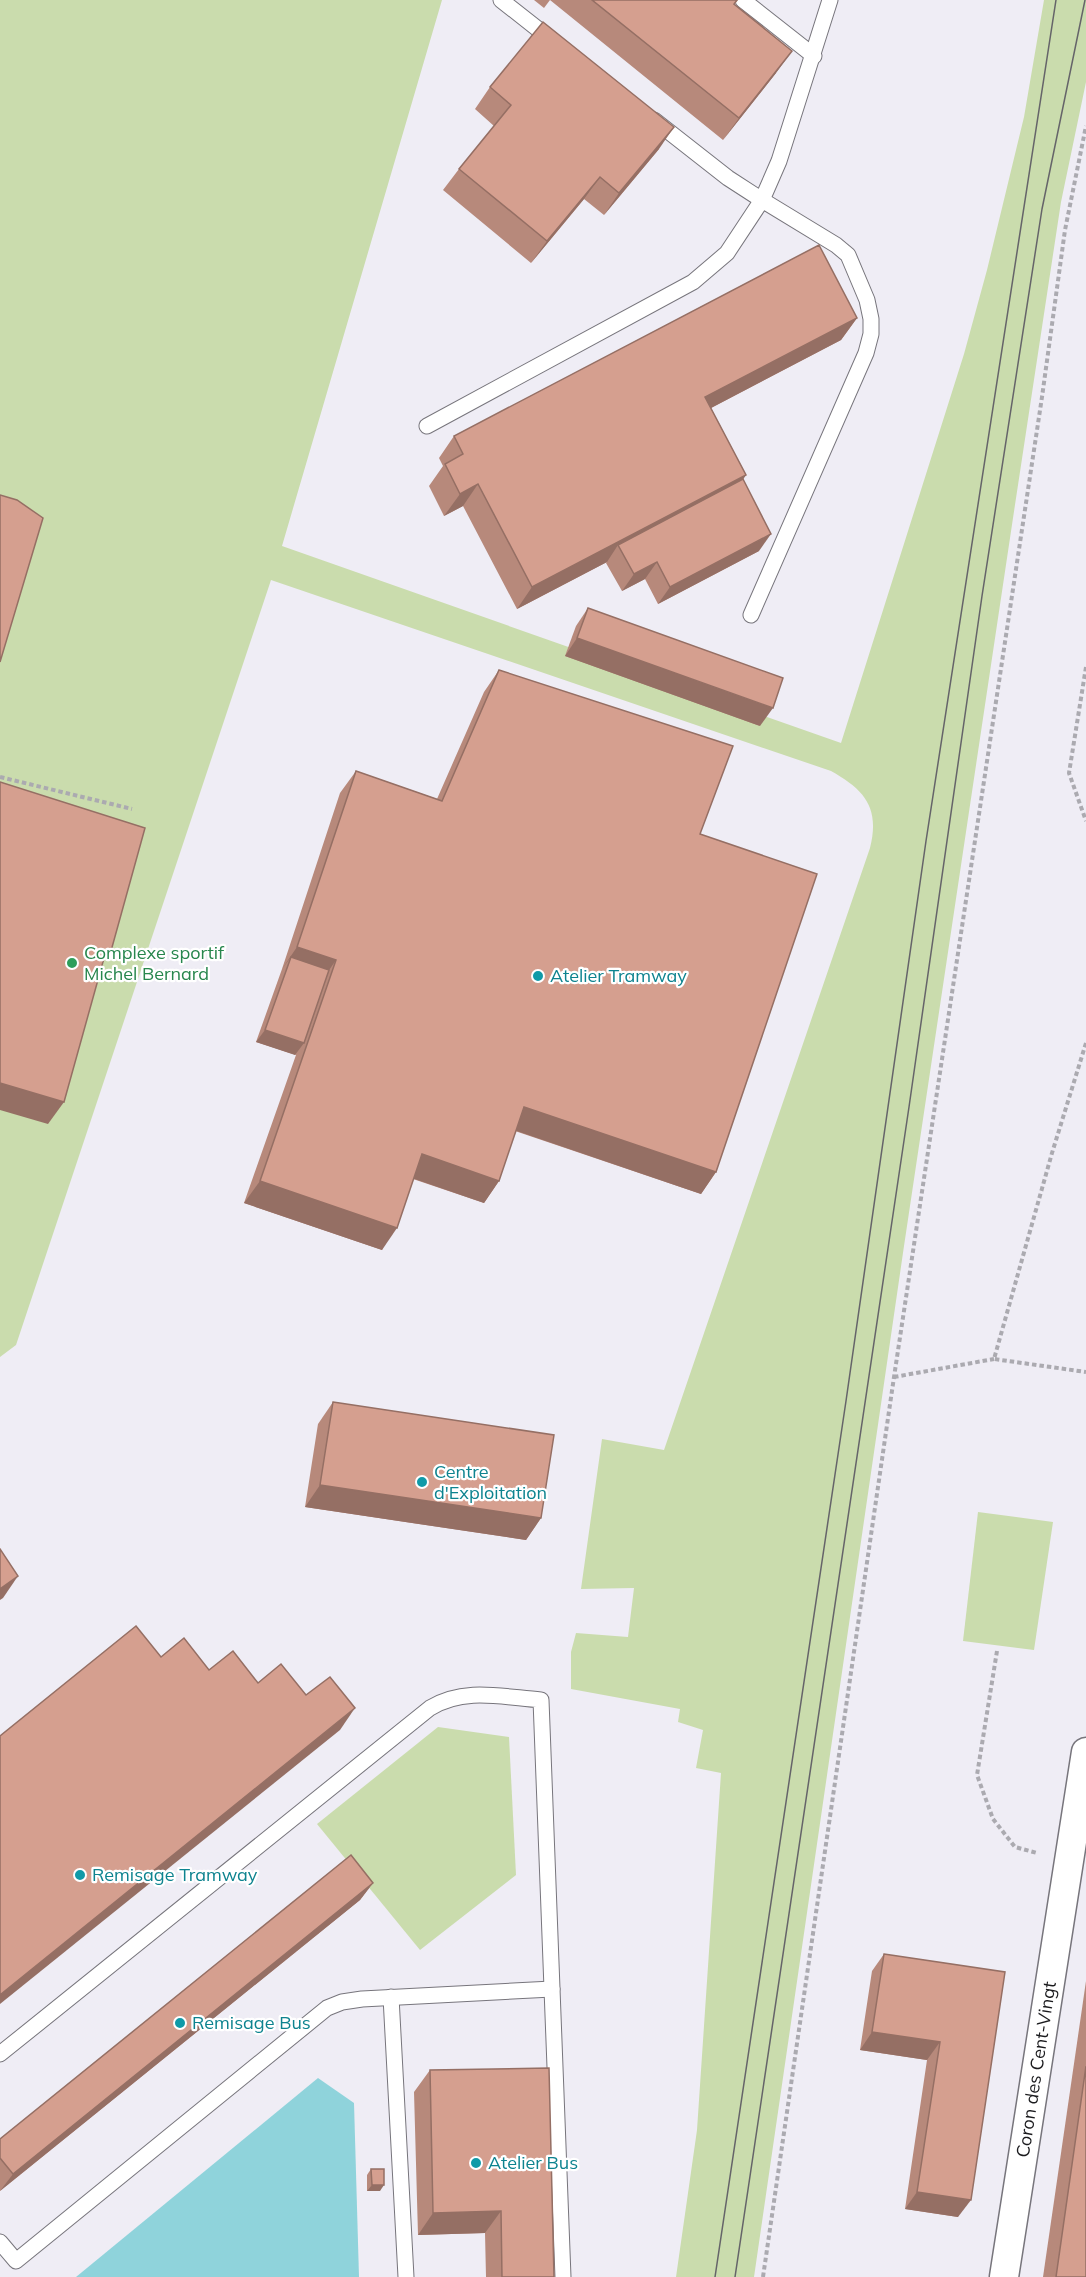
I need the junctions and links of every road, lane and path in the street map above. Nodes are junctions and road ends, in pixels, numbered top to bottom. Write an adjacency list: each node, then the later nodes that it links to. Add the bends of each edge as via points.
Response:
1 (501, 0): 4 (lane)
2 (743, 0): 5 (lane)
3 (830, 0): 5 (lane)
4 (565, 50)
5 (814, 56): 8 (lane, via 780,161)
6 (646, 114): 8 (lane)
7 (1086, 126): 18 (path, via 1062,249)
8 (762, 200): 9 (lane, via 727,253 693,282); 10 (lane, via 848,255 867,300 871,334)
9 (427, 426)
10 (751, 615)
11 (1086, 667): 14 (path, via 1069,773)
12 (0, 777): 13 (path)
13 (132, 809)
14 (1086, 821)
15 (1086, 1043): 16 (path)
16 (994, 1359): 17 (path); 18 (path)
17 (1086, 1372)
18 (894, 1377): 28 (path)
19 (997, 1651): 21 (path, via 977,1776 993,1819 1015,1847)
20 (1086, 1752): 21 (street, Coron des Cent-Vingt)
21 (1077, 1864): 29 (street, Coron des Cent-Vingt)
22 (552, 1989): 23 (lane); 24 (lane, via 541,1700 471,1694 442,1700 430,1708); 27 (lane)
23 (391, 1997): 25 (lane, via 342,2002 320,2013 16,2261); 26 (lane)
24 (0, 2054)
25 (0, 2242)
26 (406, 2277)
27 (562, 2277)
28 (763, 2277)
29 (1004, 2277)

